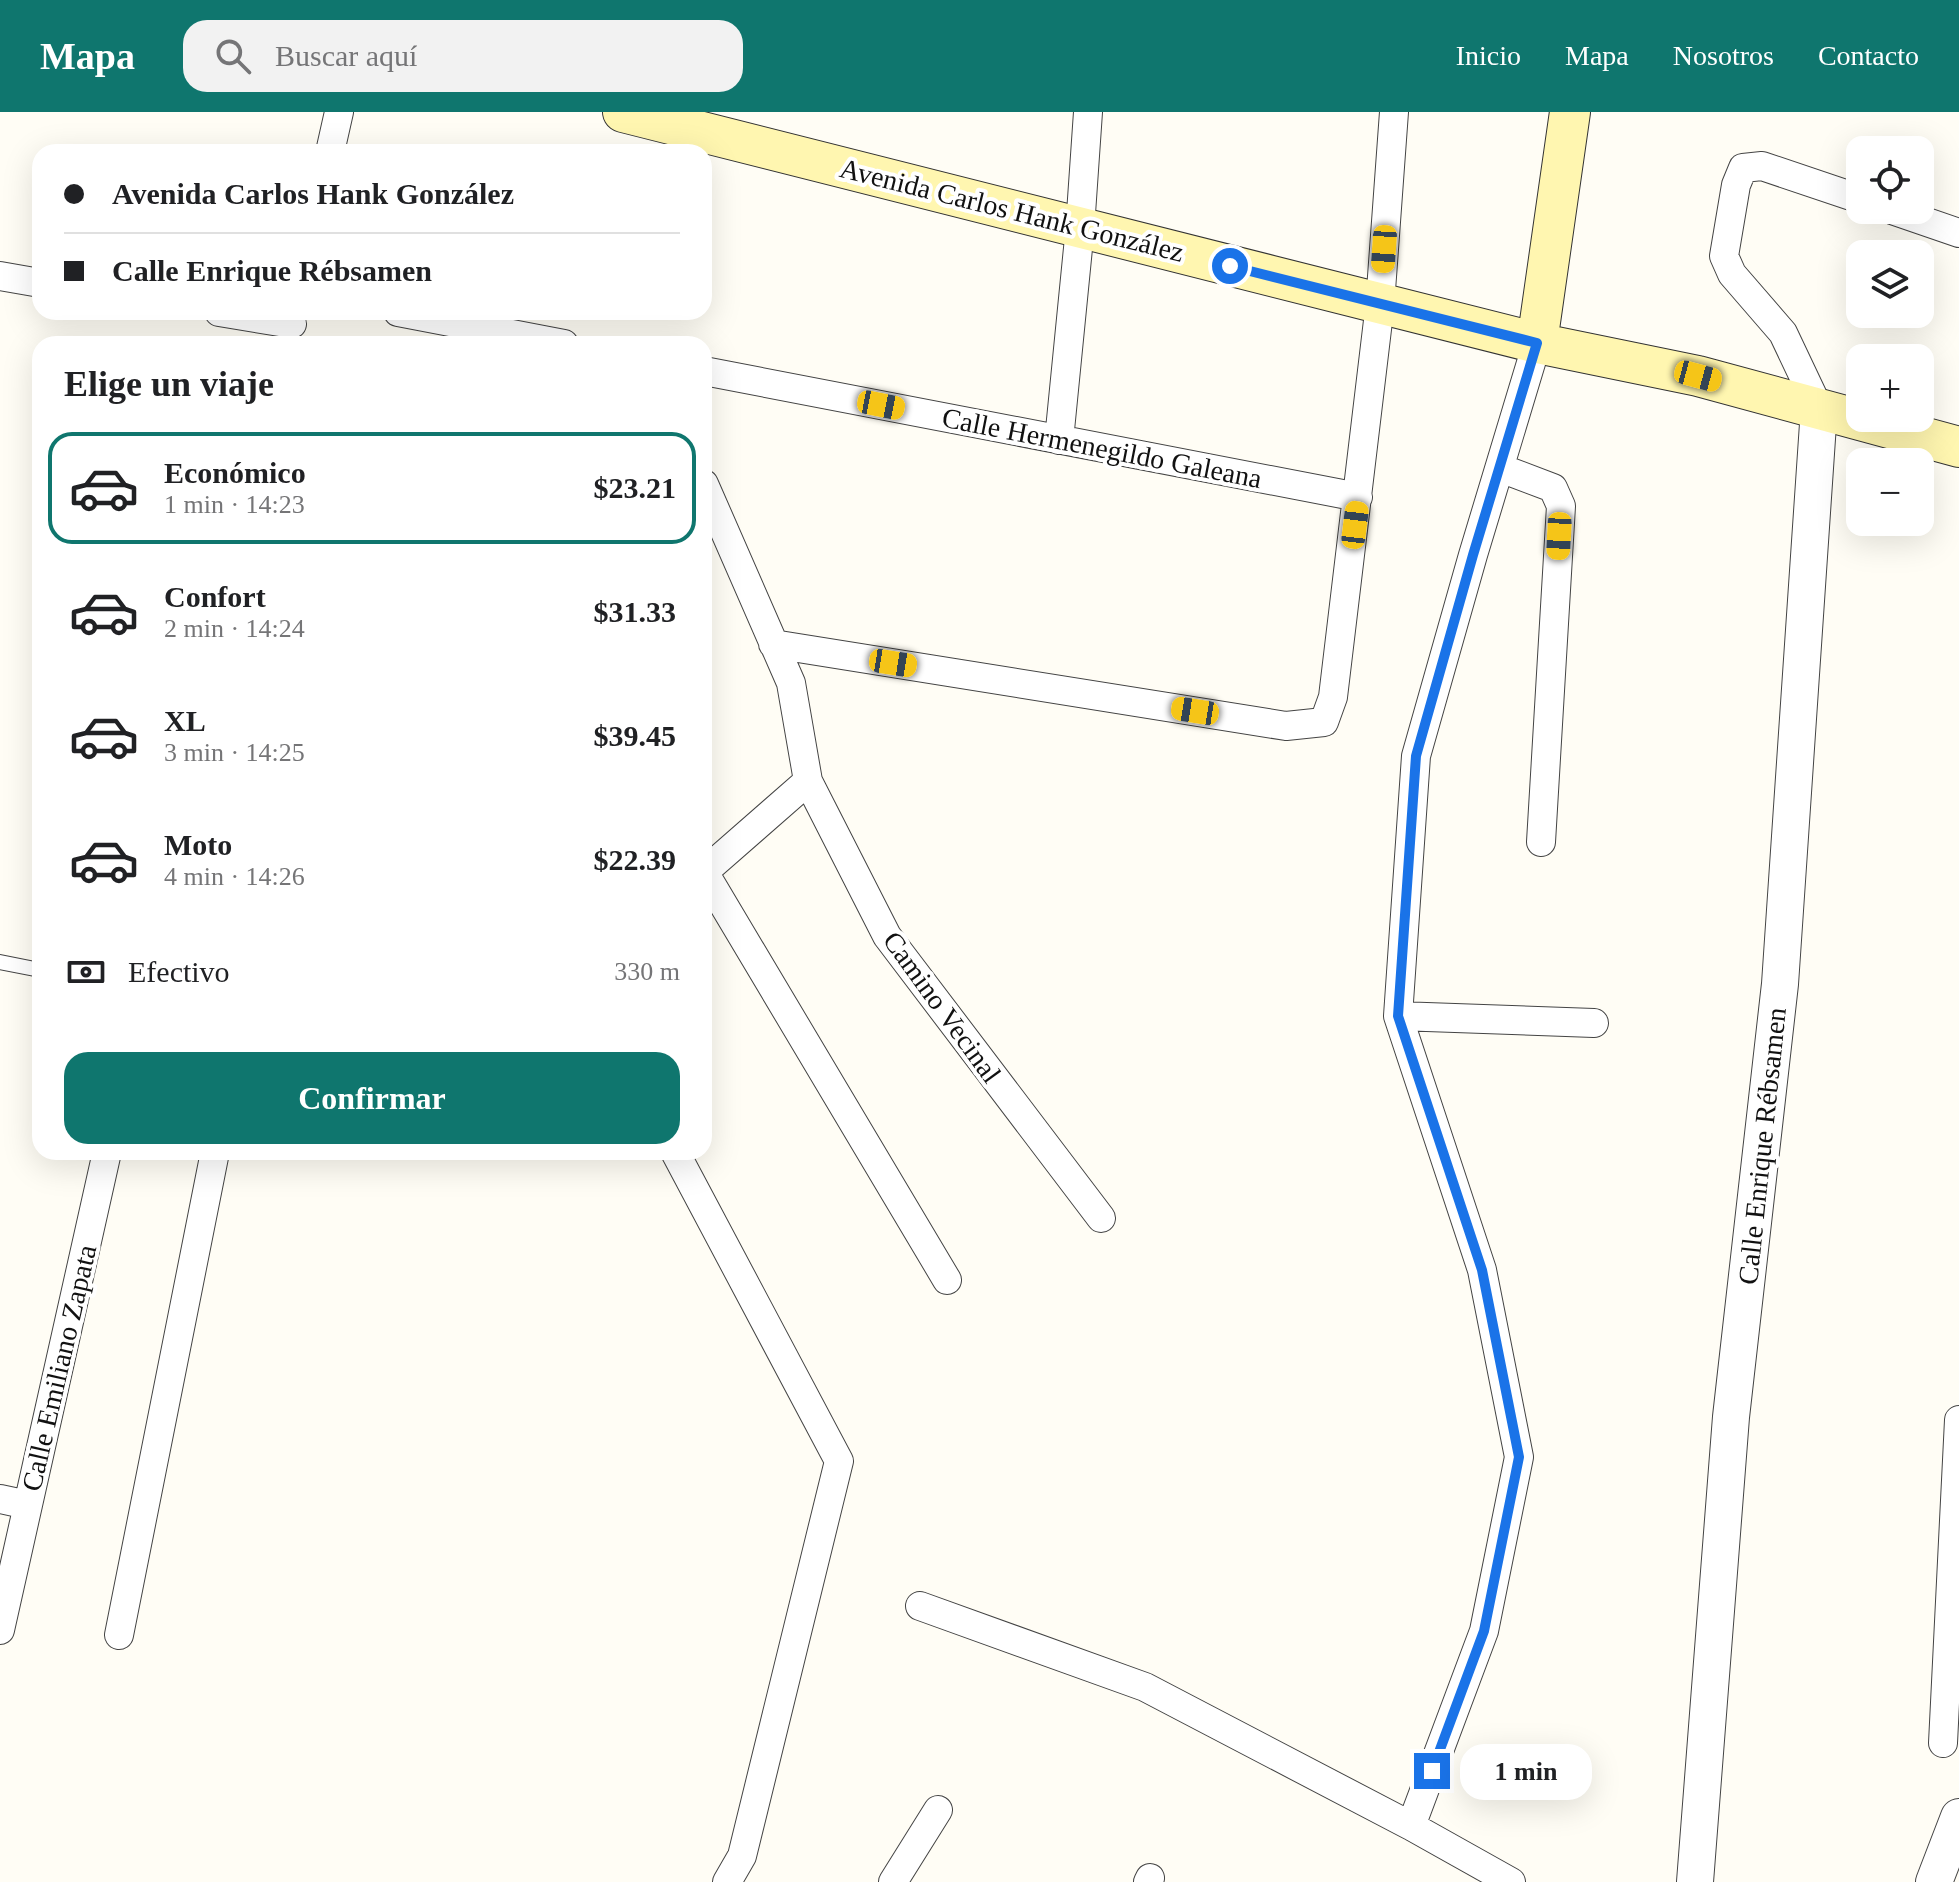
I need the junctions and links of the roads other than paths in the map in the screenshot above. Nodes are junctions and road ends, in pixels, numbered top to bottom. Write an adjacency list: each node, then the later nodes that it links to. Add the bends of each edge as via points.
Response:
1 (339, 112): 7 (street)
2 (623, 112): 6 (main road, Avenida Carlos Hank González)
3 (1088, 112): 10 (street)
4 (1394, 112): 14 (street)
5 (1570, 112): 19 (main road)
6 (683, 119): 10 (main road, Avenida Carlos Hank González)
7 (332, 144)
8 (1846, 194): 21 (street, via 1762,166 1743,168 1724,256 1732,274 1783,333)
9 (1933, 224): 11 (street)
10 (1080, 228): 14 (main road, Avenida Carlos Hank González); 22 (street)
11 (1959, 233)
12 (0, 276): 13 (street)
13 (32, 282)
14 (1380, 304): 19 (main road, Avenida Carlos Hank González); 25 (street)
15 (257, 320): 17 (street)
16 (440, 320): 18 (street)
17 (291, 327)
18 (522, 336)
19 (1537, 343): 21 (main road, Avenida Carlos Hank González, via 1698,376); 24 (street)
20 (712, 373): 22 (street, Calle Hermenegildo Galeana)
21 (1819, 409): 23 (main road, Avenida Carlos Hank González); 54 (street, Calle Enrique Rébsamen, via 1780,984 1731,1417)
22 (1059, 440): 25 (street, Calle Hermenegildo Galeana)
23 (1959, 447)
24 (1500, 468): 29 (street, via 1553,488 1561,506); 34 (street, via 1416,756)
25 (1358, 497): 27 (street, via 1333,697 1324,722 1286,726)
26 (712, 503): 27 (street)
27 (773, 644): 28 (street, via 791,683)
28 (808, 781): 30 (street); 39 (street, Camino Vecinal, via 887,936)
29 (1541, 842)
30 (712, 865)
31 (712, 885): 40 (street)
32 (0, 962): 33 (lane)
33 (32, 968)
34 (1398, 1016): 35 (street); 50 (street, via 1482,1270 1519,1457 1484,1631)
35 (1594, 1023)
36 (105, 1160): 43 (street, Calle Emiliano Zapata)
37 (213, 1160): 46 (street)
38 (679, 1160): 51 (street, via 839,1461 742,1856)
39 (1101, 1218)
40 (947, 1280)
41 (1959, 1420): 47 (street)
42 (0, 1499): 43 (street)
43 (28, 1505): 45 (street, Calle Emiliano Zapata)
44 (920, 1606): 50 (street, via 1145,1687)
45 (0, 1630)
46 (119, 1635)
47 (1943, 1743)
48 (938, 1810): 52 (street)
49 (1959, 1817): 55 (street)
50 (1411, 1826): 53 (street)
51 (727, 1882)
52 (893, 1882)
53 (1511, 1882)
54 (1695, 1882)
55 (1934, 1882)

